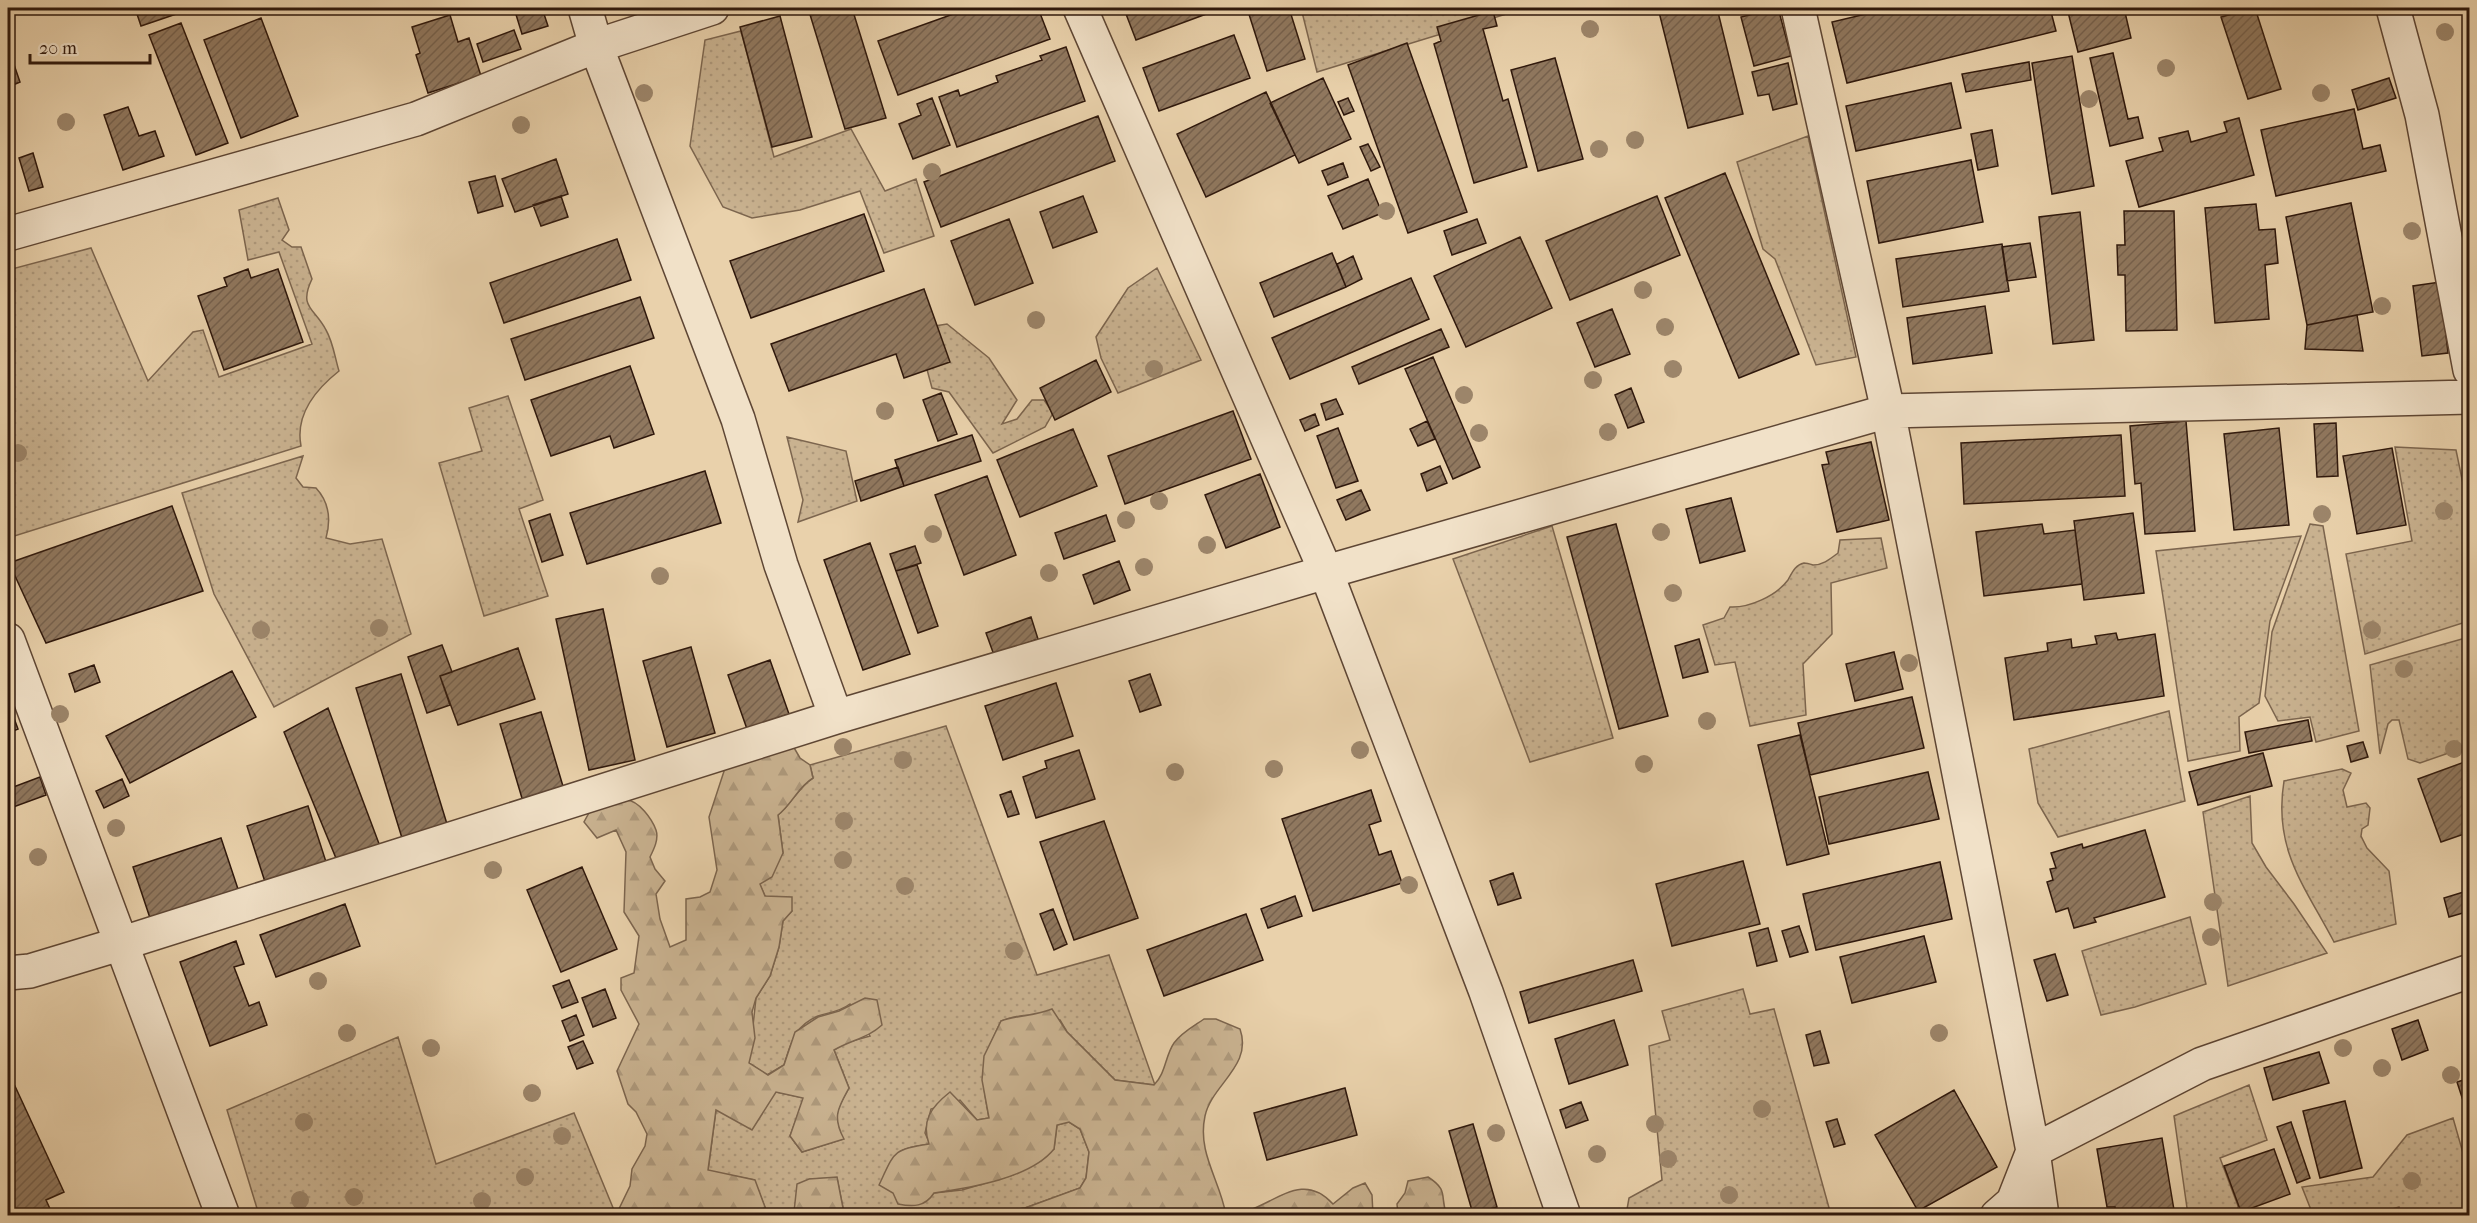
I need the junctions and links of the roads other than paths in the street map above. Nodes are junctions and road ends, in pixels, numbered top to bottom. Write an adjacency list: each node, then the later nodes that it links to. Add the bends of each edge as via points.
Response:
1 (585, 8): 6 (street)
2 (712, 8): 6 (street)
3 (1080, 8): 11 (street)
4 (1797, 8): 10 (street)
5 (2393, 8): 8 (street, via 2422,115)
6 (596, 46): 7 (street, via 416,119); 13 (street, via 738,419 782,565)
7 (8, 234)
8 (2469, 370)
9 (2469, 397): 10 (street)
10 (1888, 411): 11 (street); 17 (street)
11 (1326, 572): 13 (street); 19 (street, via 1486,992)
12 (8, 640): 14 (street)
13 (836, 717): 14 (street)
14 (123, 943): 16 (street, via 30,971); 18 (street)
15 (2469, 971): 17 (street, via 2202,1064)
16 (8, 973)
17 (2033, 1151): 20 (street, via 2013,1202); 21 (street)
18 (223, 1215)
19 (1564, 1215)
20 (1997, 1215)
21 (2042, 1215)

